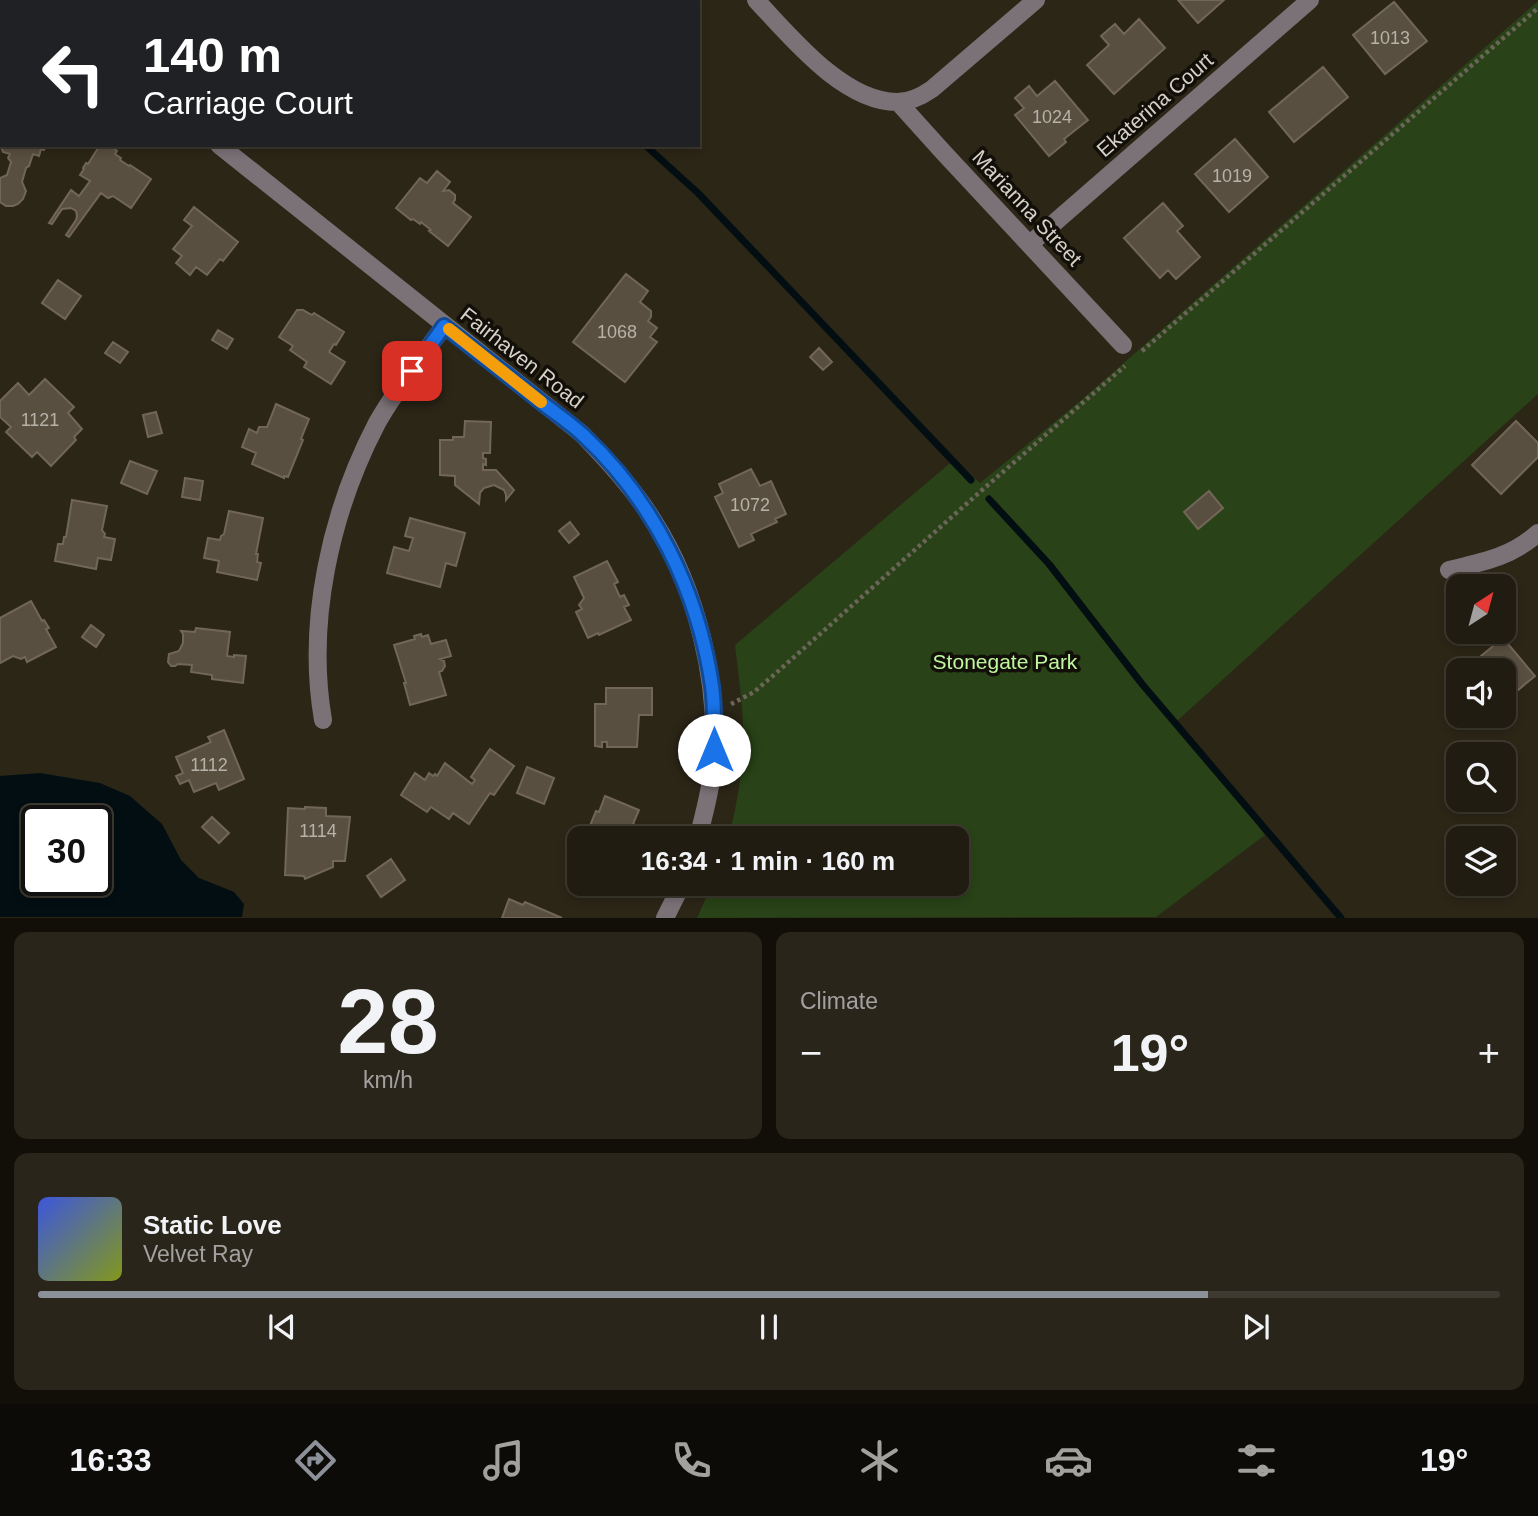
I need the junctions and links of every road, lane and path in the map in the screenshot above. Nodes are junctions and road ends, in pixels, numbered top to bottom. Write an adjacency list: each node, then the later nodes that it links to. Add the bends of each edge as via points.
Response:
1 (756, 0): 4 (street, via 834,76 872,97)
2 (1036, 0): 4 (street, via 932,89)
3 (1310, 0): 6 (street, Ekaterina Court)
4 (898, 102): 6 (street, Marianna Street)
5 (221, 147): 7 (street, Fairhaven Road)
6 (1030, 244): 8 (street, Marianna Street)
7 (444, 326): 11 (street, via 378,421 344,499 320,600 318,666); 12 (street, Fairhaven Road, via 582,434 634,491 669,548 691,601 713,689 713,765)
8 (1123, 345)
9 (1538, 533): 10 (street, via 1512,552)
10 (1449, 570)
11 (323, 720)
12 (701, 826)
13 (676, 896): 14 (street)
14 (665, 918)

